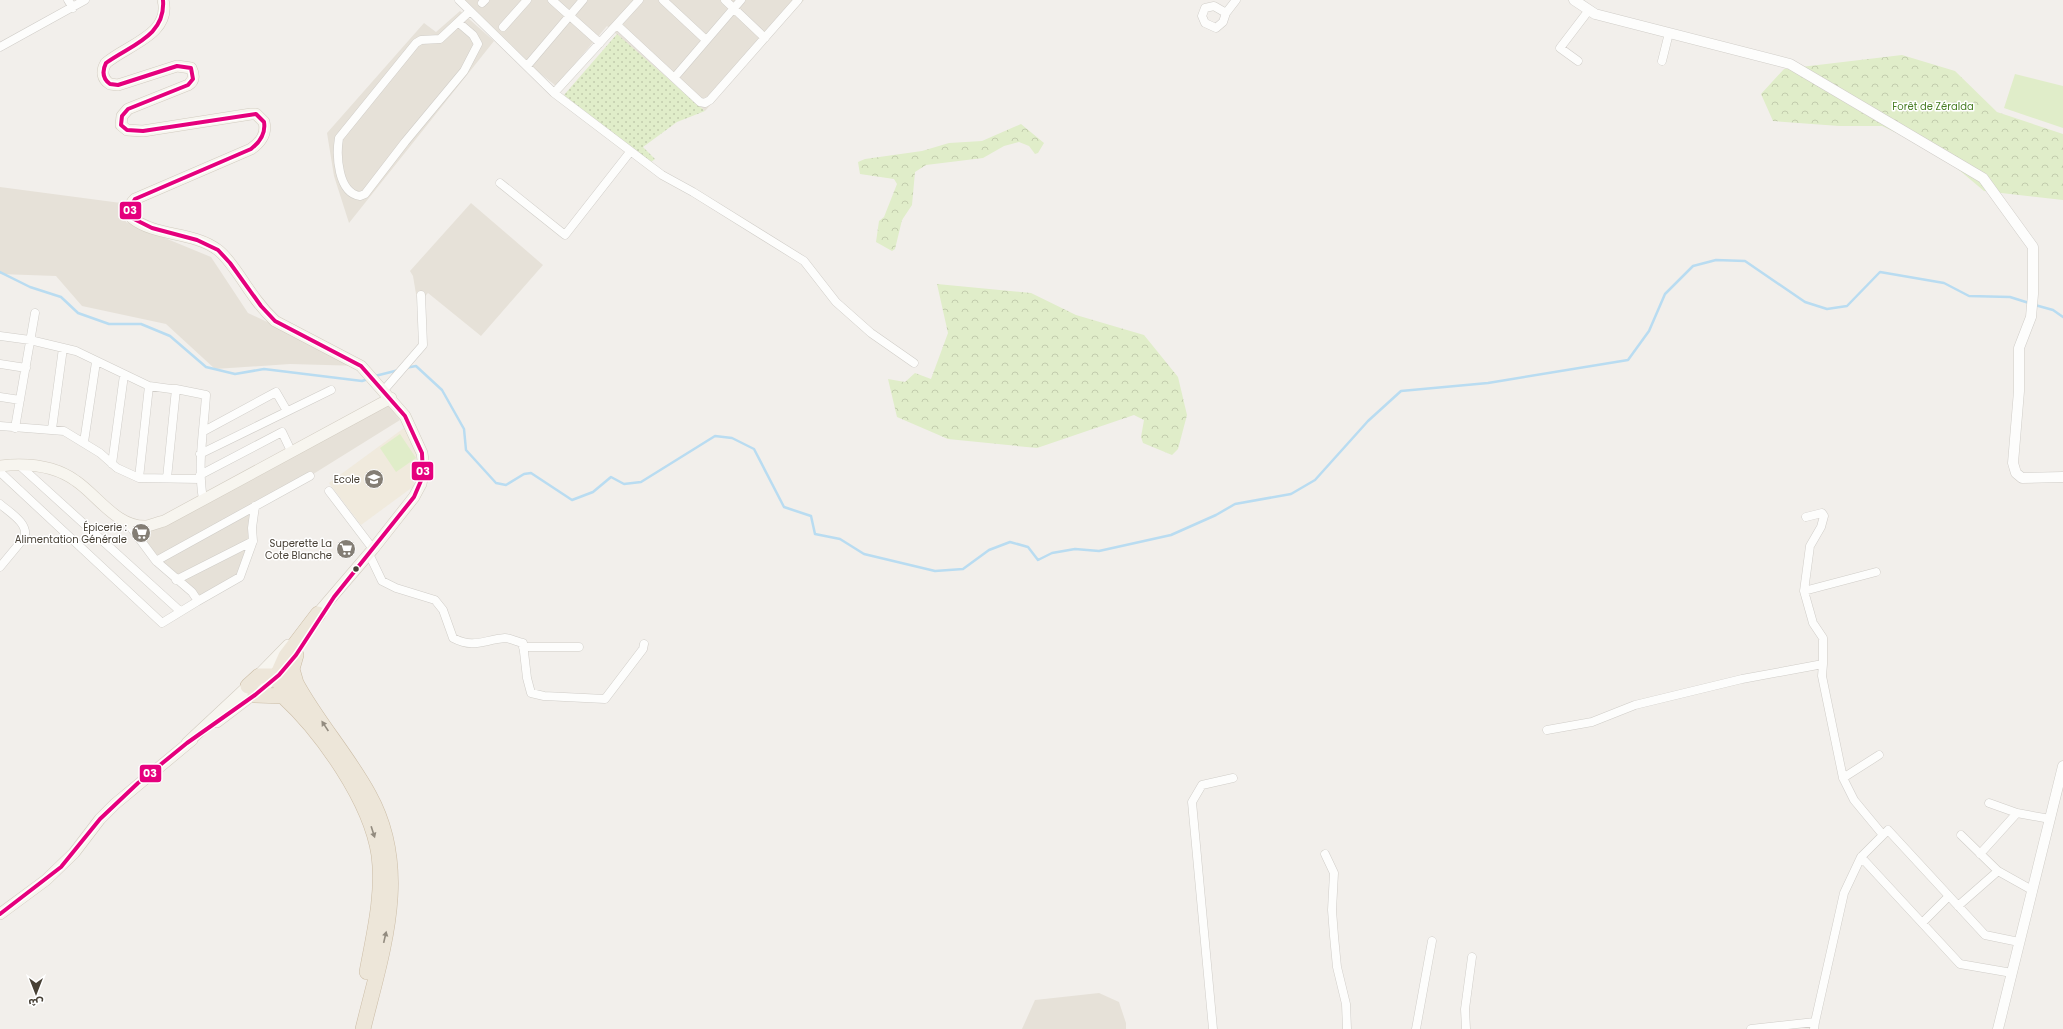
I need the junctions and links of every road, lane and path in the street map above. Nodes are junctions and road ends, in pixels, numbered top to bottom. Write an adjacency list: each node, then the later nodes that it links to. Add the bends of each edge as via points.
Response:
1 (68, 0): 15 (street)
2 (85, 0): 15 (street)
3 (163, 0): 49 (main road, via 165,14 158,27 106,63 103,76 110,84 118,85 183,66 191,68 193,80 188,85 128,110 122,116 121,125 127,130 143,131 256,114 264,122 264,134 262,140 252,149 135,199 130,210 132,218 144,225 205,243 218,250 264,311 275,321 361,366)
4 (460, 0): 18 (street)
5 (527, 0): 23 (street)
6 (552, 0): 20 (street)
7 (584, 0): 20 (street)
8 (663, 0): 26 (street)
9 (725, 0): 16 (street)
10 (741, 0): 16 (street)
11 (798, 0): 25 (street)
12 (1236, 0): 19 (street)
13 (1574, 0): 17 (street)
14 (637, 1): 22 (street)
15 (73, 8): 28 (street)
16 (734, 8): 25 (street); 26 (street)
17 (1589, 10): 24 (street, via 1595,14); 29 (street, via 1560,48)
18 (470, 11): 21 (street); 31 (street)
19 (1226, 13)
20 (570, 16): 27 (street); 31 (street)
21 (459, 22): 21 (street, via 440,39 421,40 416,43 339,138 342,182 350,193 360,196 365,194 464,70 478,44 473,35)
22 (617, 25): 27 (street); 32 (street)
23 (503, 27)
24 (1669, 33): 30 (street); 66 (street, via 1790,64 1983,178 2033,247 2031,317 2020,348 2013,462 2016,473 2022,478)
25 (764, 38): 32 (street, via 708,102 700,102)
26 (706, 40): 32 (street)
27 (600, 43): 33 (street)
28 (0, 47)
29 (1578, 61)
30 (1662, 61)
31 (527, 66): 33 (street)
32 (674, 78)
33 (554, 93): 34 (street)
34 (630, 152): 35 (street, via 565,235); 42 (street, via 662,175 804,261 836,302 871,333)
35 (500, 183)
36 (422, 295): 49 (street, via 423,345)
37 (35, 313): 39 (street)
38 (0, 336): 39 (street)
39 (30, 340): 40 (street); 44 (street)
40 (63, 348): 41 (street); 55 (street)
41 (96, 362): 45 (street); 57 (street)
42 (914, 363)
43 (0, 364): 44 (street)
44 (26, 368): 51 (street)
45 (124, 375): 46 (street); 61 (street)
46 (149, 386): 47 (street); 67 (street)
47 (176, 389): 56 (street, via 206,395); 68 (street)
48 (331, 390): 52 (street)
49 (384, 390): 58 (main road); 76 (main road, via 404,416 422,452 424,467 421,484 414,497)
50 (0, 397): 51 (street)
51 (20, 400): 54 (street)
52 (287, 412): 56 (street, via 276,392); 59 (street)
53 (0, 426): 54 (street)
54 (15, 428): 55 (street)
55 (52, 429): 57 (street, via 64,431)
56 (204, 430): 59 (street)
57 (84, 442): 61 (street)
58 (291, 451): 65 (street, via 282,432); 70 (main road)
59 (200, 454): 65 (street)
60 (17, 463): 62 (main road); 74 (main road, via 53,469 76,481 115,516); 84 (street)
61 (112, 464): 67 (street)
62 (0, 466)
63 (0, 472): 84 (street, via 162,623)
64 (310, 476): 72 (street)
65 (200, 477): 68 (street); 70 (street)
66 (2063, 477)
67 (139, 478): 68 (street)
68 (167, 478)
69 (329, 490): 76 (street)
70 (204, 499): 74 (main road, via 164,520 146,526)
71 (0, 504): 78 (street, via 23,525 26,532)
72 (255, 506): 75 (street); 77 (street)
73 (1806, 517): 81 (street, via 1822,513 1824,516 1810,546)
74 (127, 522): 77 (street)
75 (253, 541): 80 (street); 83 (street, via 240,577)
76 (371, 552): 82 (main road); 87 (street, via 382,581 435,600 443,610 452,638 463,644 478,644 506,638 523,643)
77 (156, 561): 80 (street)
78 (0, 567)
79 (1876, 572): 81 (street)
80 (176, 580): 83 (street, via 192,592)
81 (1804, 591): 90 (street, via 1813,623 1823,638)
82 (334, 597): 85 (main road); 89 (main road)
83 (198, 601): 84 (street)
84 (180, 612)
85 (318, 614): 91 (highway, via 286,656); 92 (main road)
86 (644, 644): 87 (street, via 643,649 605,699 531,693)
87 (523, 647): 88 (street)
88 (579, 647)
89 (296, 655): 91 (main road); 93 (highway, via 292,669)
90 (1823, 664): 95 (street, via 1742,679 1635,705 1592,722); 99 (street, via 1822,676)
91 (277, 676): 92 (highway, via 259,676); 93 (highway); 94 (highway, via 282,689)
92 (251, 691): 94 (highway, via 283,696); 112 (main road, via 115,804 61,867)
93 (302, 694): 120 (highway, one-way to 93, via 389,921 390,857 384,826 370,795)
94 (296, 708): 119 (highway, one-way to 119, via 342,768 364,807 379,855 380,888 377,919 366,979)
95 (1547, 730)
96 (1879, 755): 99 (street)
97 (2063, 766): 102 (street)
98 (1233, 778): 121 (street, via 1202,785 1192,802)
99 (1843, 778): 103 (street, via 1854,800)
100 (1989, 803): 101 (street)
101 (2017, 813): 102 (street); 106 (street)
102 (2050, 819): 109 (street)
103 (1883, 835): 107 (street); 110 (street, via 1888,830)
104 (1961, 835): 106 (street)
105 (1325, 854): 122 (street, via 1334,873 1334,936 1337,967 1346,1004)
106 (1980, 854): 108 (street)
107 (1861, 857): 113 (street); 118 (street, via 1844,893)
108 (1998, 872): 109 (street); 111 (street)
109 (2032, 890): 115 (street)
110 (1949, 896): 111 (street); 113 (street)
111 (1958, 906): 115 (street, via 1985,935)
112 (0, 914)
113 (1922, 923): 117 (street, via 1960,964)
114 (1432, 941): 123 (street)
115 (2019, 942): 117 (street)
116 (1472, 957): 124 (street, via 1465,1009)
117 (2012, 973): 126 (street)
118 (1814, 1026): 125 (street)
119 (353, 1029)
120 (363, 1029)
121 (1213, 1029)
122 (1346, 1029)
123 (1416, 1029)
124 (1466, 1029)
125 (1751, 1029)
126 (1998, 1029)

